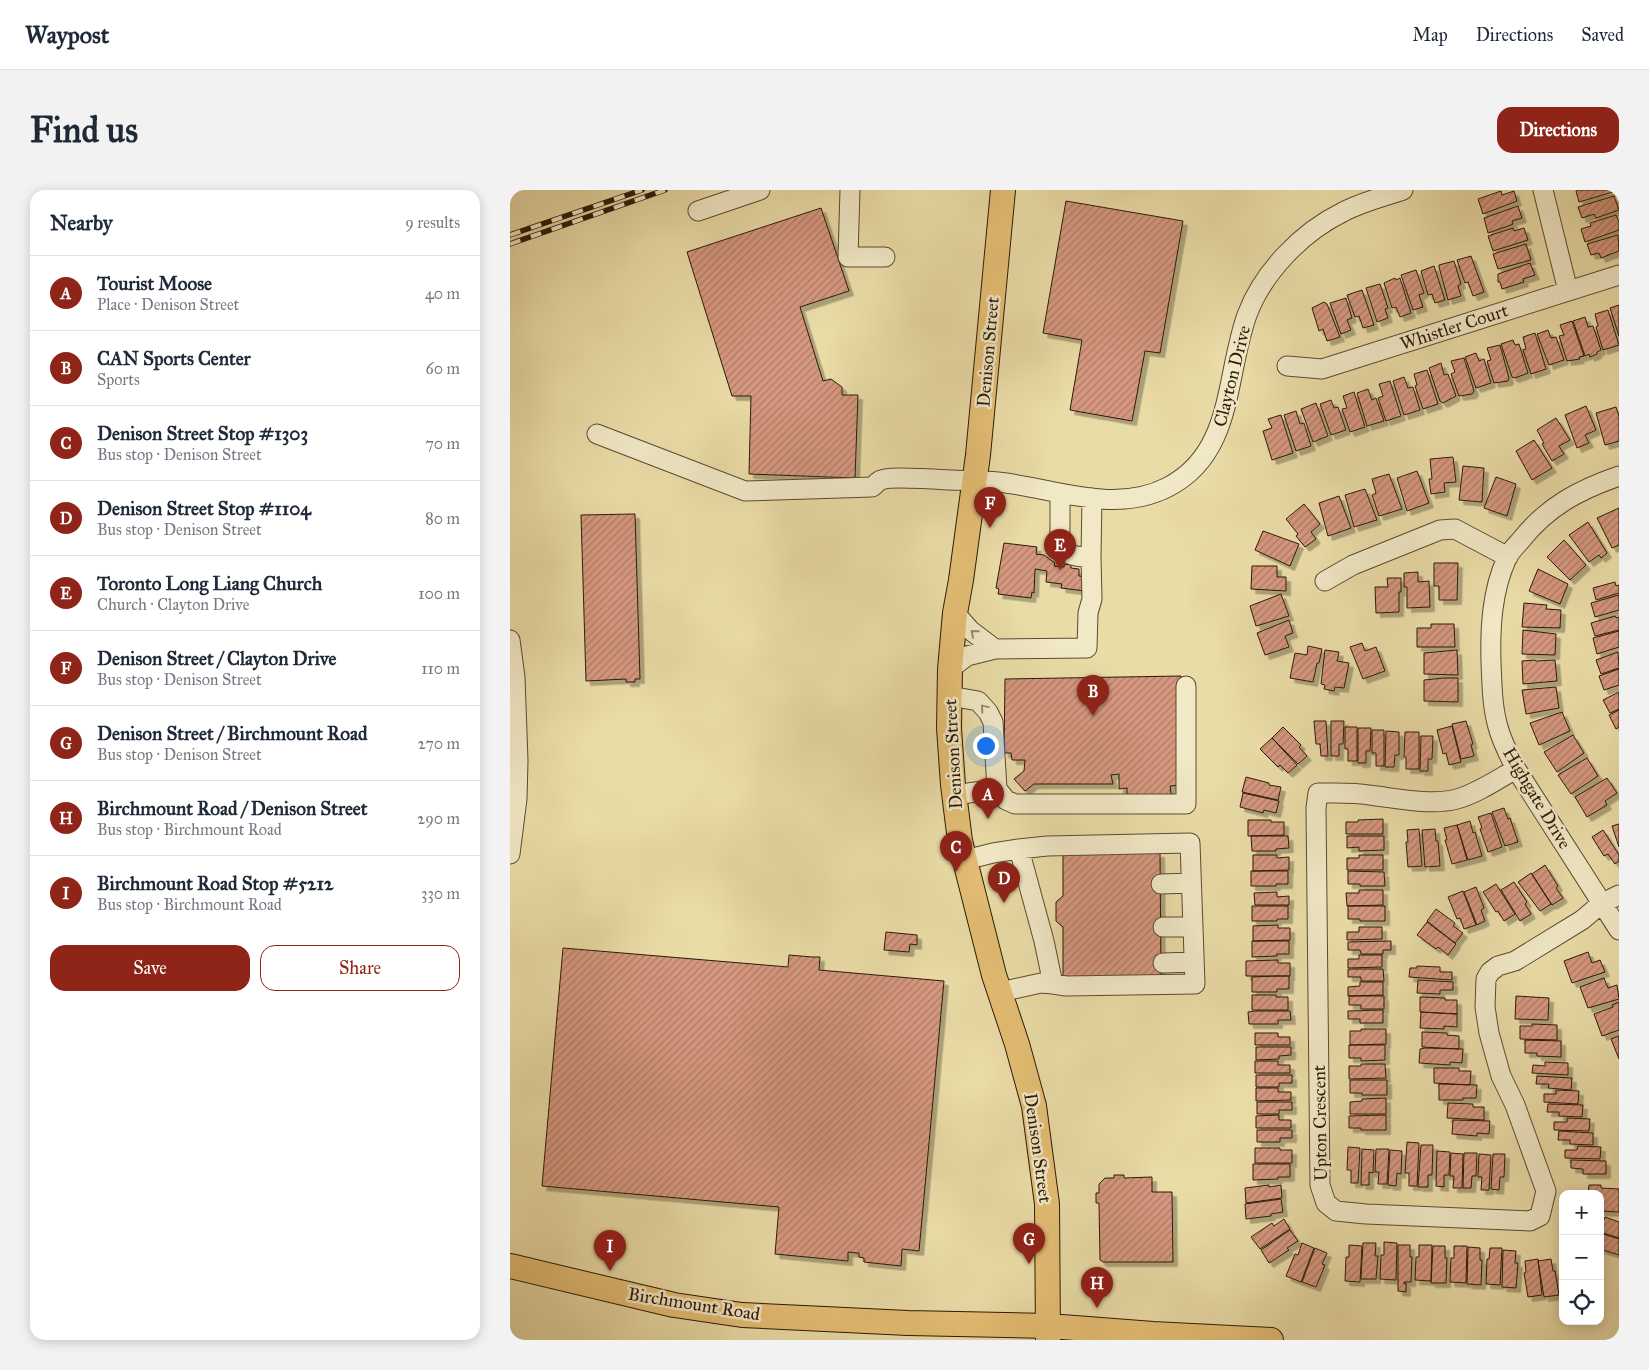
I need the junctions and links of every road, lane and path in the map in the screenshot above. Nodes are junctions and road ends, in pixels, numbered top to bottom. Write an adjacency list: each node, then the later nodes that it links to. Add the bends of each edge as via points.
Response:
1 (760, 190): 6 (street)
2 (850, 190): 7 (street, via 848,257)
3 (1403, 190): 15 (street, Clayton Drive, via 1350,209 1318,226 1264,282 1248,314 1237,349 1221,426 1208,452 1193,469 1169,487 1149,495 1131,500)
4 (1543, 190): 9 (street)
5 (1000, 193): 13 (main road, Denison Street, via 992,325)
6 (698, 211)
7 (885, 257)
8 (1619, 275): 9 (street, Whistler Court)
9 (1568, 291): 10 (street, Whistler Court, via 1322,369)
10 (1287, 366)
11 (597, 434): 13 (street, Clayton Drive, via 745,491 872,487 882,479)
12 (1619, 476): 17 (street, Highgate Drive, via 1560,502 1544,515)
13 (975, 482): 14 (street, Clayton Drive, via 998,482); 19 (main road, Denison Street)
14 (1060, 493): 15 (street, Clayton Drive); 16 (street, via 1059,543 1072,555)
15 (1092, 498): 16 (street)
16 (1091, 557): 21 (street, via 1092,599 1088,613 1087,648)
17 (1508, 557): 18 (street, via 1455,529 1440,530 1353,565); 26 (street, Highgate Drive, via 1494,597 1490,641 1497,726)
18 (1325, 581)
19 (955, 613): 21 (street, one-way to 19, via 970,630); 22 (main road, Denison Street)
20 (510, 640): 25 (street, via 515,677)
21 (995, 649): 22 (street, via 966,656)
22 (950, 669): 24 (main road, Denison Street)
23 (1186, 686): 27 (street, via 1186,804 1015,804 1006,800)
24 (950, 696): 27 (street, one-way to 24, via 992,722 988,712 978,701); 28 (main road, Denison Street)
25 (514, 748): 30 (street, via 517,799)
26 (1516, 769): 35 (street, Highgate Drive); 35 (street, Upton Crescent, via 1457,799 1434,801 1342,792 1318,793 1320,1185 1326,1203 1336,1211 1366,1214 1530,1221 1540,1216 1546,1191 1501,1076 1489,1033 1485,1007 1486,979 1498,966 1514,961 1582,920)
27 (997, 789): 28 (street)
28 (954, 795): 31 (main road, Denison Street)
29 (1019, 849): 31 (street); 32 (street, via 1190,843); 41 (street)
30 (510, 854)
31 (965, 860): 42 (main road, Denison Street)
32 (1191, 883): 33 (street); 37 (street)
33 (1161, 884)
34 (1619, 895): 35 (street)
35 (1601, 904): 38 (street, Highgate Drive)
36 (1163, 927): 37 (street)
37 (1192, 927): 39 (street)
38 (1619, 930)
39 (1194, 962): 40 (street); 41 (street, via 1195,984)
40 (1163, 963)
41 (1053, 984): 42 (street, via 1041,983)
42 (1000, 992): 44 (main road, Denison Street, via 1034,1106 1047,1204)
43 (510, 1266): 44 (main road, Birchmount Road, via 674,1305 742,1315)
44 (1048, 1333): 45 (main road, Birchmount Road)
45 (1271, 1340)

